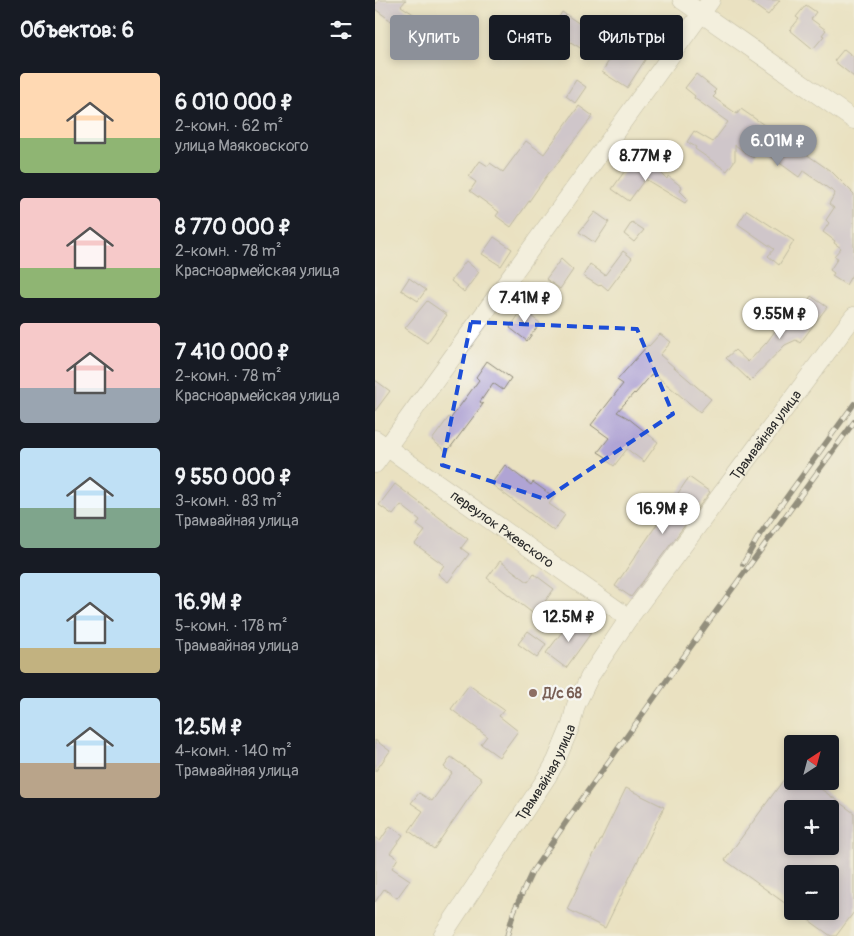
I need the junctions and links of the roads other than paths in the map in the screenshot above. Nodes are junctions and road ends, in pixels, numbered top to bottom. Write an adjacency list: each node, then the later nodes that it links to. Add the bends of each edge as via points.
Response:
1 (682, 0): 2 (street)
2 (706, 7): 3 (street); 5 (street)
3 (854, 120)
4 (854, 316): 7 (street, Трамвайная улица)
5 (381, 444): 6 (street); 7 (street, переулок Ржевского)
6 (375, 464)
7 (629, 618): 8 (street, Трамвайная улица, via 584,687 547,777)
8 (442, 936)

